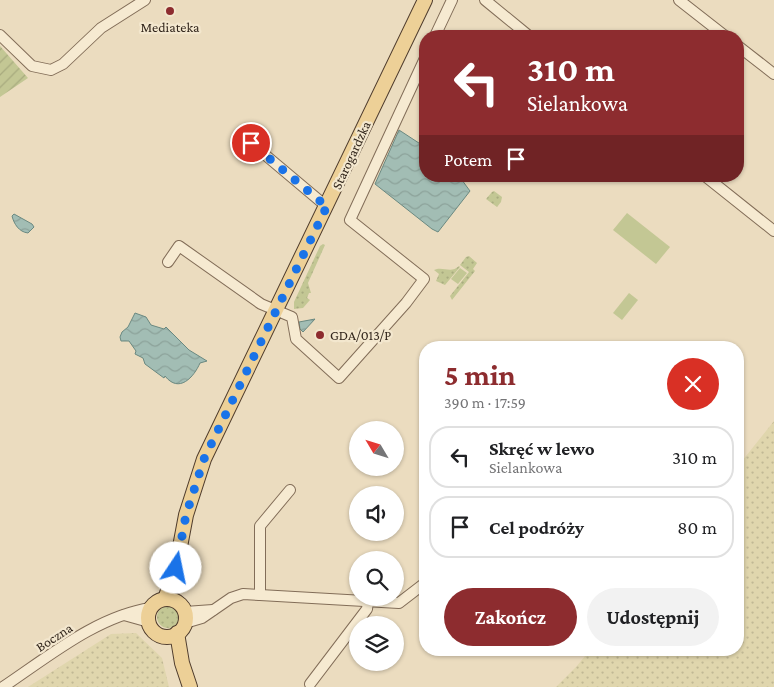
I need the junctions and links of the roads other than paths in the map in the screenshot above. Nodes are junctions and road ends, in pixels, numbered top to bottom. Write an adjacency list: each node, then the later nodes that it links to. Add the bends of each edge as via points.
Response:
1 (145, 0): 9 (street, via 101,28 63,64 51,70 32,66)
2 (425, 0): 15 (main road, Starogardzka)
3 (452, 0): 6 (street)
4 (485, 0): 7 (street)
5 (679, 0): 8 (street)
6 (438, 30)
7 (522, 30)
8 (717, 30)
9 (0, 35)
10 (744, 51): 12 (street)
11 (419, 71): 18 (street, via 350,220 424,280 339,378 296,339 292,317)
12 (774, 74)
13 (251, 143): 15 (street, via 320,201)
14 (713, 182): 16 (street)
15 (328, 204): 18 (main road, Starogardzka)
16 (774, 231)
17 (168, 262): 18 (street, via 179,246 261,304)
18 (276, 310): 26 (main road, Starogardzka, via 204,459 186,515 176,568)
19 (290, 490): 21 (street, via 260,526)
20 (419, 588): 22 (street)
21 (260, 595): 23 (street); 26 (street, via 243,594 231,598 202,618)
22 (404, 599)
23 (349, 601)
24 (367, 606): 27 (street)
25 (150, 615): 26 (main road, via 156,603); 26 (main road, via 155,632); 28 (street, Boczna, via 136,611 110,620)
26 (176, 618): 29 (main road, Starogardzka, via 182,663)
27 (310, 684)
28 (3, 687)
29 (190, 687)

